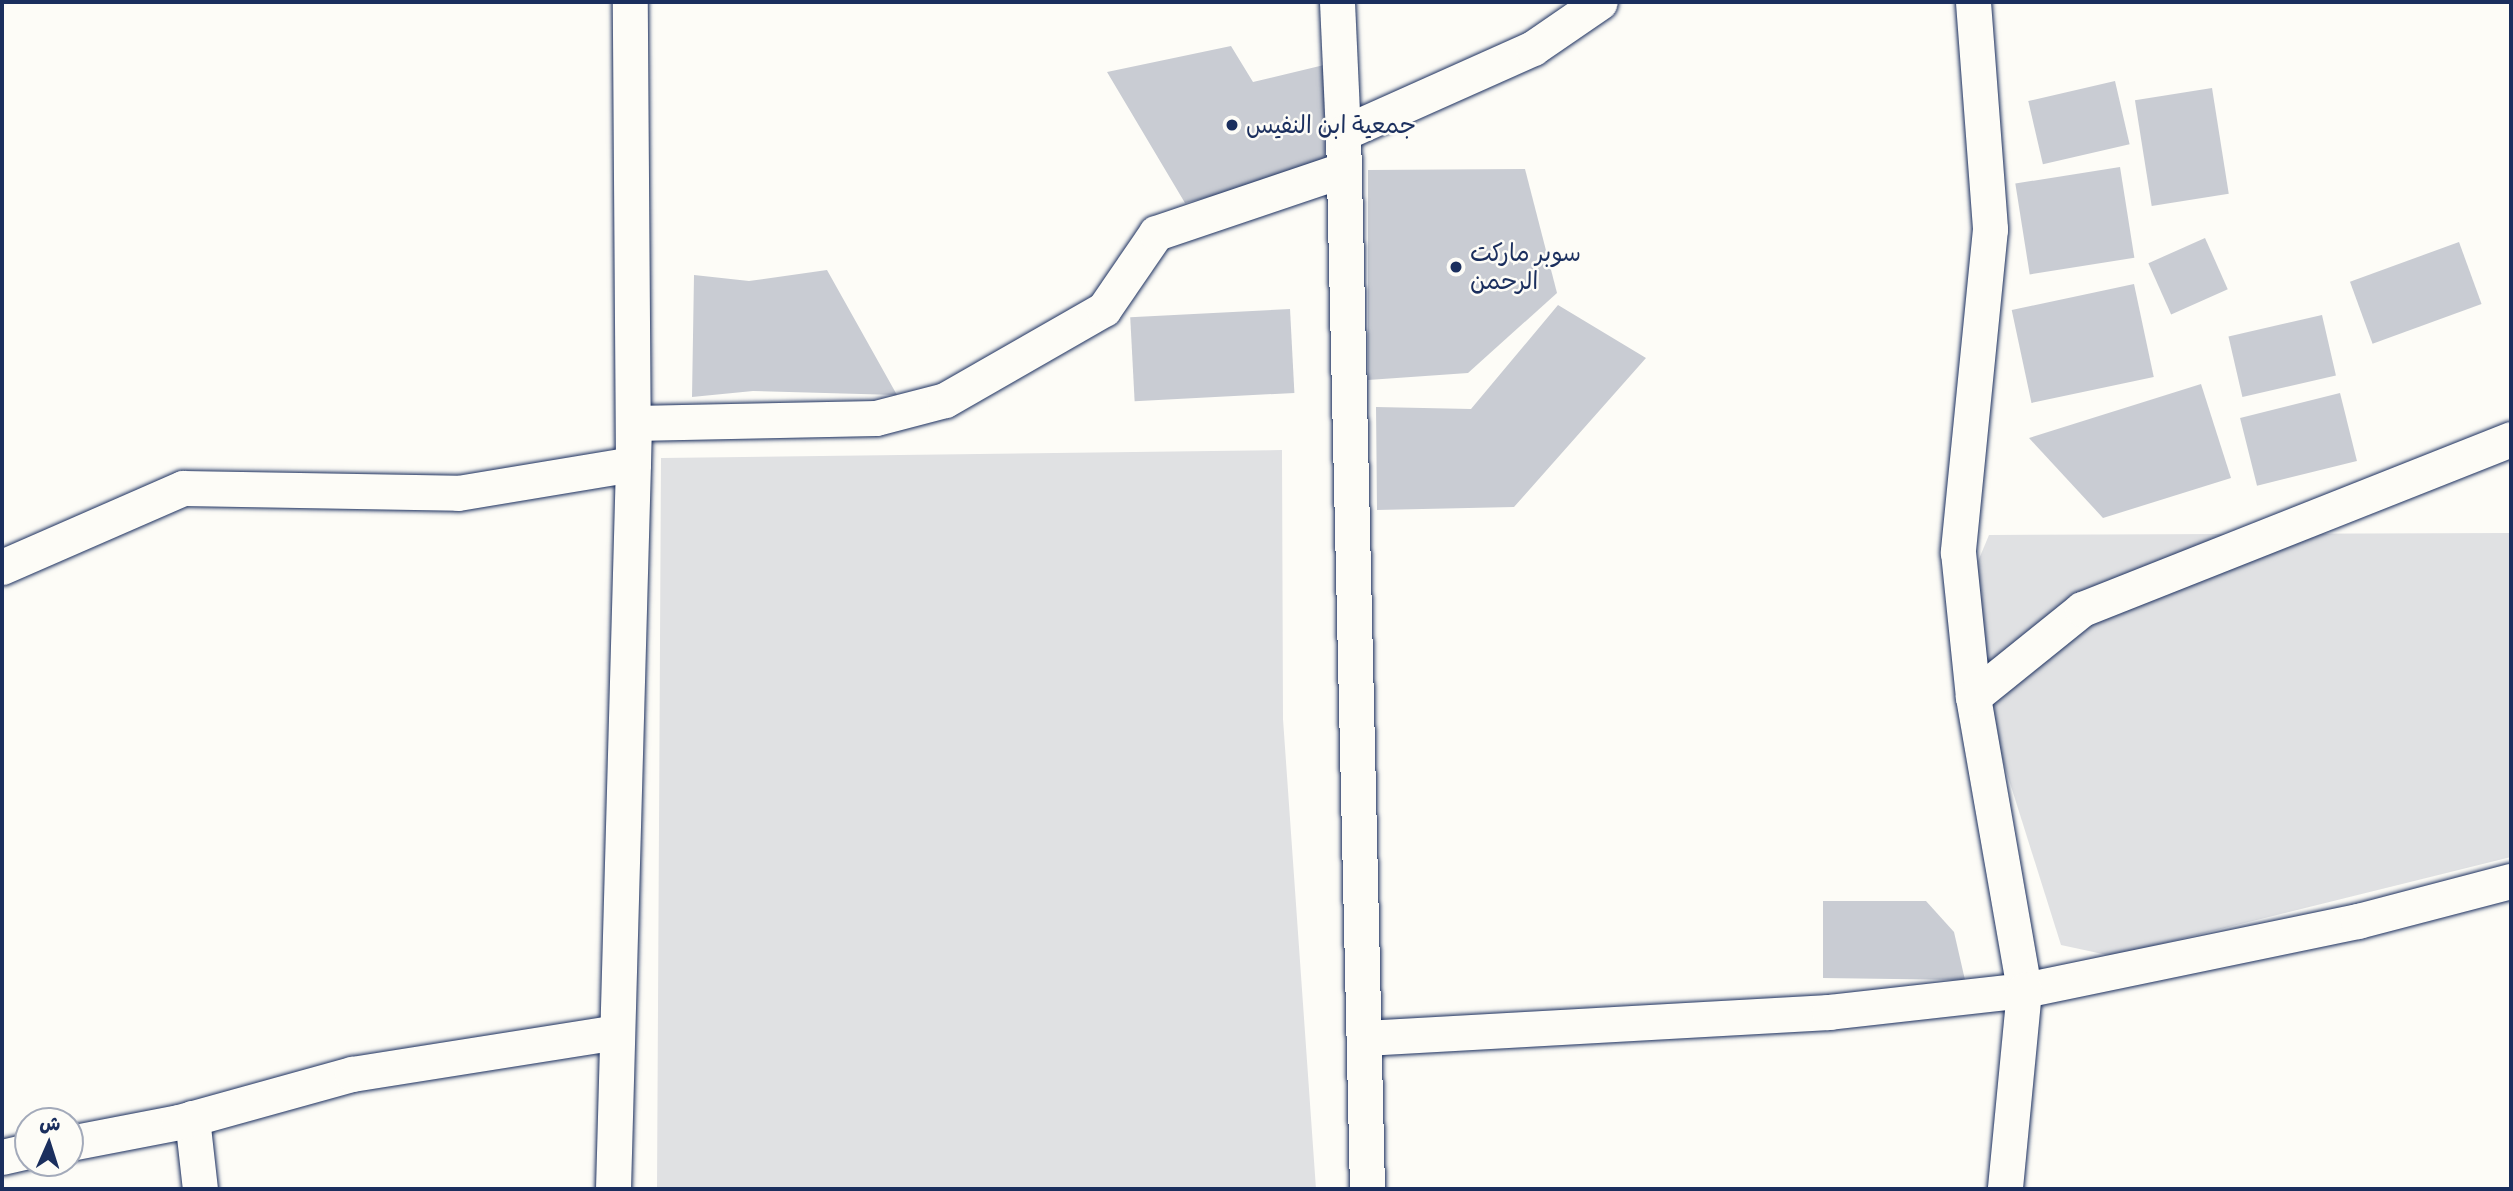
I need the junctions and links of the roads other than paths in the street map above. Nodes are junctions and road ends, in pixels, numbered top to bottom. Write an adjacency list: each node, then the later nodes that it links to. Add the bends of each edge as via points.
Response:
1 (630, 2): 8 (street)
2 (1337, 2): 5 (street)
3 (1600, 2): 5 (street, via 1533,48)
4 (1973, 2): 10 (street, via 1990,229 1958,552)
5 (1343, 133): 6 (street)
6 (1342, 170): 8 (street, via 1156,233 1104,309 944,400 876,418 634,423); 14 (street)
7 (2511, 439): 10 (street, via 2082,609)
8 (633, 464): 9 (street, via 458,493 183,488); 13 (street)
9 (2, 567)
10 (1973, 697): 12 (street)
11 (2511, 881): 12 (street, via 2358,921)
12 (2024, 990): 14 (street, via 1829,1012); 20 (street)
13 (616, 1032): 15 (street, via 352,1074); 18 (street)
14 (1364, 1038): 19 (street)
15 (192, 1118): 16 (street); 17 (street)
16 (84, 1140)
17 (200, 1189)
18 (613, 1189)
19 (1367, 1189)
20 (2005, 1189)

